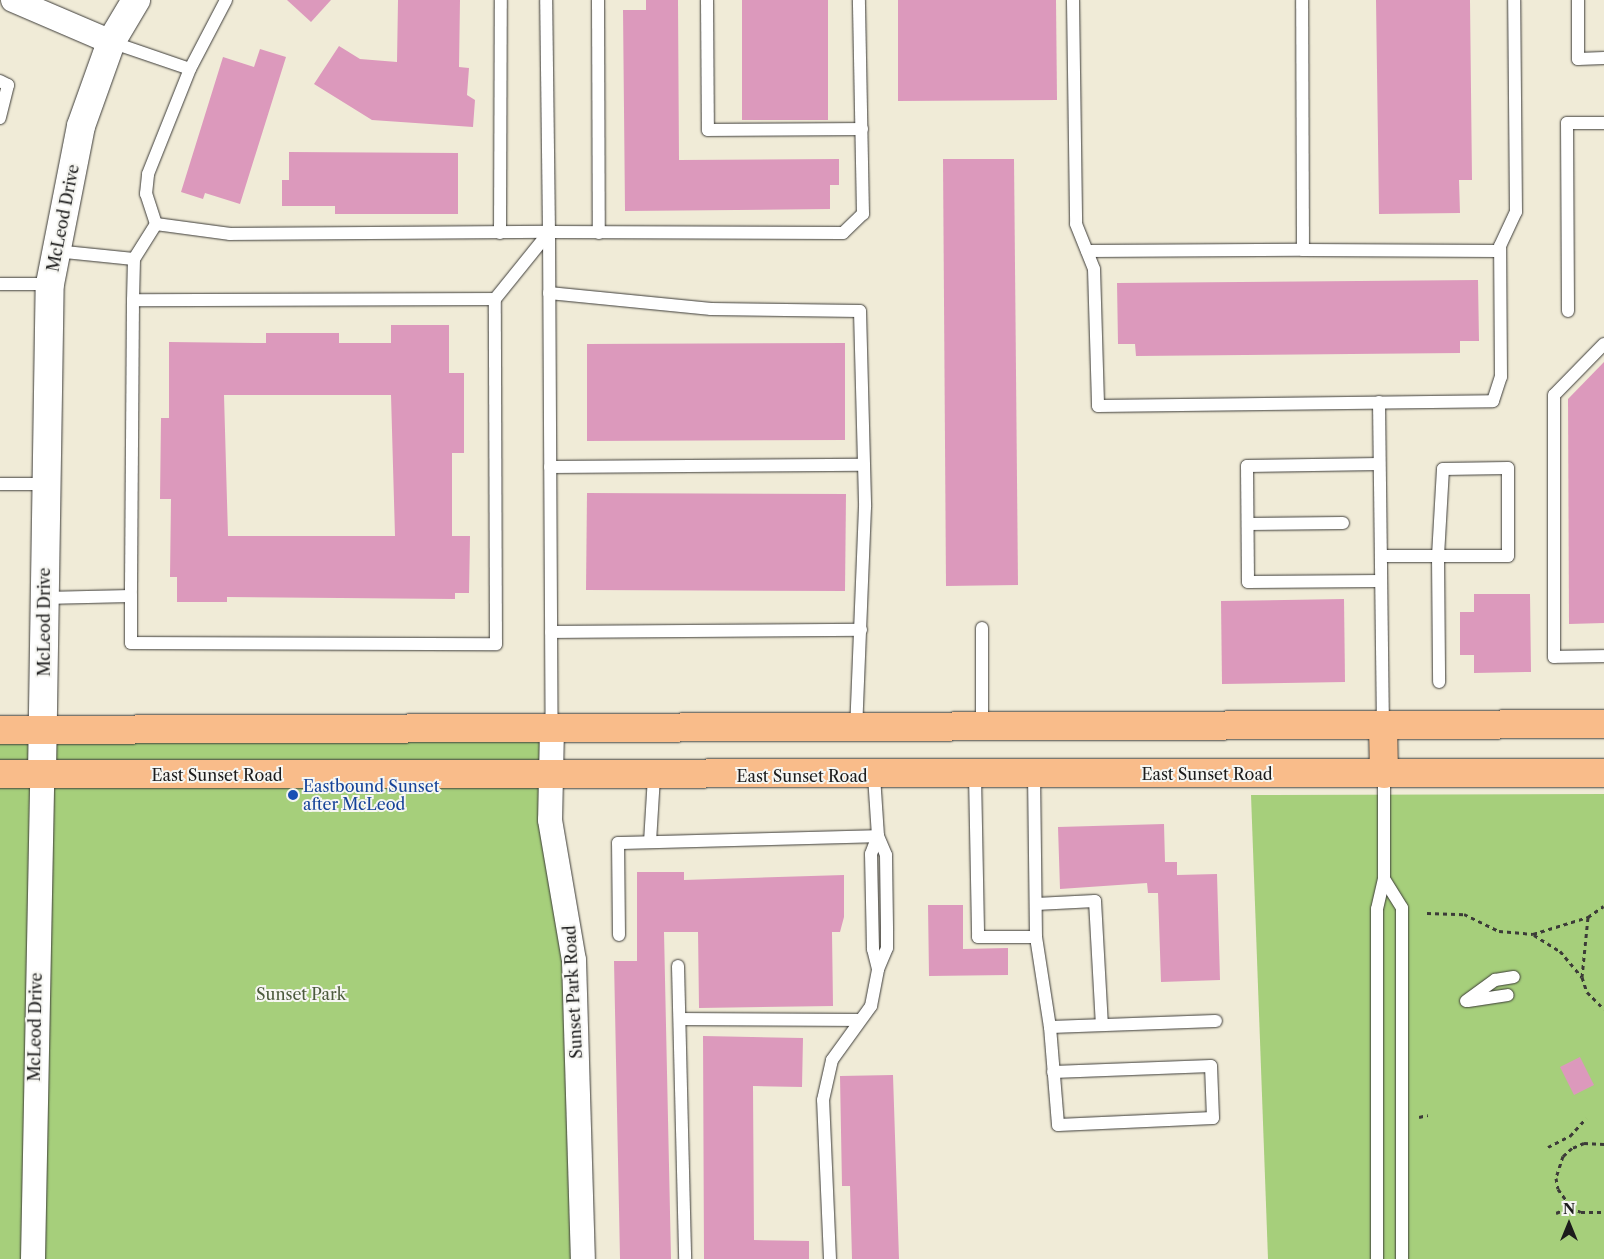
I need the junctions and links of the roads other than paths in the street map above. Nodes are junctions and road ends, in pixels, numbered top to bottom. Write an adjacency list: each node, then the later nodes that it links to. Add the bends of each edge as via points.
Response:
1 (13, 0): 13 (street)
2 (136, 0): 13 (street, McLeod Drive)
3 (226, 0): 15 (lane)
4 (501, 0): 22 (lane)
5 (546, 0): 21 (lane)
6 (598, 0): 23 (lane)
7 (707, 0): 19 (lane, via 708,130)
8 (859, 0): 19 (lane)
9 (1073, 0): 26 (lane, via 1076,224)
10 (1302, 0): 24 (lane)
11 (1514, 0): 27 (lane, via 1516,212)
12 (1578, 0): 14 (lane, via 1578,59)
13 (111, 42): 15 (lane); 25 (street, McLeod Drive, via 82,126)
14 (1604, 58)
15 (190, 69): 20 (lane, via 148,174 146,194)
16 (0, 80): 17 (lane, via 8,85)
17 (0, 118)
18 (1604, 123): 34 (lane, via 1567,123)
19 (862, 129): 23 (lane, via 863,214 843,233)
20 (156, 224): 22 (lane, via 230,234); 28 (lane)
21 (549, 232): 22 (lane); 23 (lane); 31 (lane); 32 (lane)
22 (500, 233)
23 (600, 233)
24 (1303, 250): 26 (lane); 27 (lane)
25 (55, 251): 28 (lane); 30 (street, McLeod Drive)
26 (1087, 251): 36 (lane, via 1094,269 1098,406)
27 (1500, 251): 36 (lane, via 1501,377 1493,400)
28 (134, 260): 33 (lane)
29 (0, 284): 30 (lane)
30 (50, 284): 41 (street, McLeod Drive)
31 (550, 293): 38 (lane, via 711,309 860,311); 39 (lane)
32 (495, 299): 33 (lane); 47 (lane, via 496,644 131,643)
33 (133, 300): 47 (lane)
34 (1568, 311)
35 (1604, 344): 52 (lane, via 1554,395 1554,657)
36 (1378, 402): 37 (lane)
37 (1379, 464): 43 (lane, via 1247,466); 44 (lane)
38 (864, 465): 39 (lane); 50 (lane)
39 (550, 467): 51 (lane)
40 (0, 484): 41 (lane)
41 (45, 484): 48 (street, McLeod Drive)
42 (1343, 523): 43 (lane)
43 (1248, 524): 46 (lane, via 1248,582)
44 (1381, 556): 45 (lane); 46 (lane)
45 (1438, 556): 45 (lane, via 1508,556 1508,468 1443,469); 53 (lane)
46 (1381, 581): 55 (lane)
47 (131, 596): 48 (lane)
48 (44, 598): 60 (street, McLeod Drive)
49 (982, 628): 56 (lane)
50 (861, 630): 51 (lane); 57 (lane)
51 (551, 632): 58 (lane)
52 (1604, 656)
53 (1439, 682)
54 (1604, 724): 55 (main road)
55 (1383, 725): 56 (main road); 64 (main road)
56 (982, 726): 57 (main road)
57 (856, 727): 58 (main road)
58 (552, 728): 60 (main road); 67 (street, Sunset Park Road)
59 (0, 730): 60 (main road)
60 (43, 730): 63 (street, McLeod Drive)
61 (1604, 773): 64 (main road, East Sunset Road)
62 (0, 774): 63 (main road, East Sunset Road)
63 (42, 774): 67 (main road, East Sunset Road); 90 (street, McLeod Drive)
64 (1384, 774): 66 (main road, East Sunset Road); 72 (lane)
65 (975, 775): 66 (main road, East Sunset Road); 69 (main road, East Sunset Road); 79 (lane, via 978,937)
66 (1034, 775): 75 (lane)
67 (551, 776): 68 (main road, East Sunset Road); 91 (street, Sunset Park Road, via 550,820 574,960)
68 (654, 776): 69 (main road, East Sunset Road); 71 (lane)
69 (874, 776): 70 (lane)
70 (878, 836): 71 (lane); 73 (lane, via 871,854); 74 (lane, via 886,855)
71 (650, 842): 78 (lane, via 618,843)
72 (1384, 879): 94 (lane, via 1377,909); 95 (lane, via 1402,908)
73 (872, 880): 74 (lane); 76 (lane)
74 (886, 880): 77 (lane)
75 (1036, 904): 79 (lane); 87 (lane, via 1095,901)
76 (872, 913): 77 (lane); 81 (lane)
77 (887, 913): 81 (lane, via 887,948)
78 (620, 935)
79 (1036, 937): 88 (lane)
80 (678, 966): 84 (lane)
81 (878, 969): 85 (lane, via 871,1006)
82 (1514, 977): 83 (lane, via 1495,980 1466,1001)
83 (1508, 995)
84 (680, 1018): 85 (lane); 92 (lane)
85 (859, 1020): 93 (lane, via 832,1060 823,1100)
86 (1216, 1021): 87 (lane)
87 (1102, 1025): 88 (lane)
88 (1050, 1027): 89 (lane)
89 (1053, 1072): 89 (lane, via 1058,1125 1213,1118 1211,1066)
90 (33, 1259)
91 (583, 1259)
92 (685, 1259)
93 (830, 1259)
94 (1377, 1259)
95 (1402, 1259)

